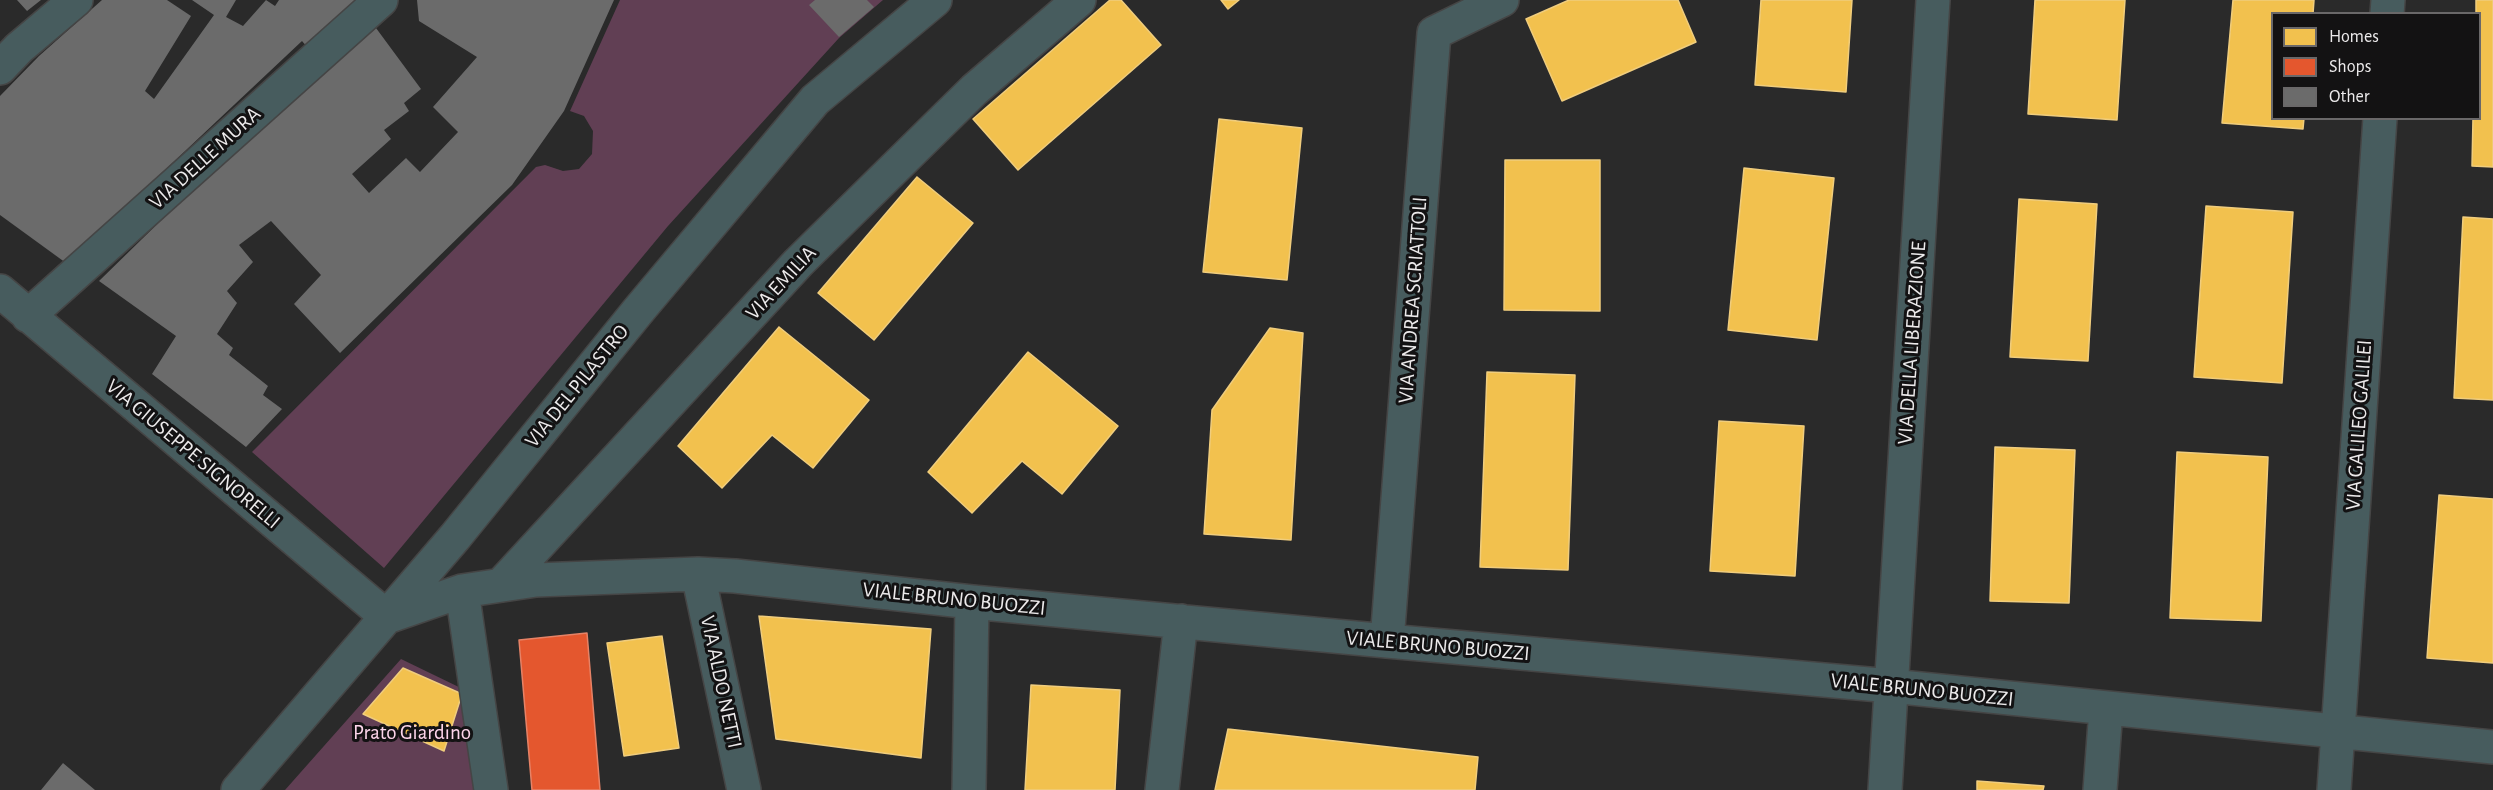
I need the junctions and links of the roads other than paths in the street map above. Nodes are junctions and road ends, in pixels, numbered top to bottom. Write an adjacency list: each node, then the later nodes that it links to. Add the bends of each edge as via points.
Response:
1 (76, 0): 7 (street)
2 (381, 0): 10 (street, VIA DELLE MURA)
3 (935, 0): 15 (street, VIA DEL PILASTRO, via 815,100)
4 (1079, 0): 12 (street, VIA EMILIA, via 974,90 798,263)
5 (1502, 0): 17 (street, VIA ANDREA SCRIATTOLI, via 1434,33)
6 (1933, 0): 18 (street, VIA DELLA LIBERAZIONE)
7 (0, 68)
8 (2380, 120): 20 (street, VIA GALILEO GALILEI)
9 (0, 291): 10 (street, VIA GIUSEPPE SIGNORELLI)
10 (28, 316): 15 (street, VIA GIUSEPPE SIGNORELLI)
11 (698, 574): 12 (street, VIALE BRUNO BUOZZI, via 536,580); 14 (street, VIALE BRUNO BUOZZI); 24 (street, VIA ALDO NETTI)
12 (501, 585): 13 (street, VIALE BRUNO BUOZZI)
13 (462, 591): 15 (street, VIALE BRUNO BUOZZI); 23 (street)
14 (972, 602): 16 (street, VIALE BRUNO BUOZZI); 25 (street)
15 (387, 617): 22 (street, VIA DEL PILASTRO)
16 (1181, 621): 17 (street, VIALE BRUNO BUOZZI); 26 (street)
17 (1387, 641): 18 (street, VIALE BRUNO BUOZZI)
18 (1891, 686): 19 (street, VIALE BRUNO BUOZZI); 27 (street, VIA DELLA LIBERAZIONE)
19 (2106, 710): 20 (street, VIALE BRUNO BUOZZI); 28 (street)
20 (2338, 731): 21 (street, VIALE BRUNO BUOZZI); 29 (street, VIA GALILEO GALILEI)
21 (2493, 747)
22 (238, 790)
23 (491, 790)
24 (744, 790)
25 (969, 790)
26 (1162, 790)
27 (1885, 790)
28 (2100, 790)
29 (2334, 790)

